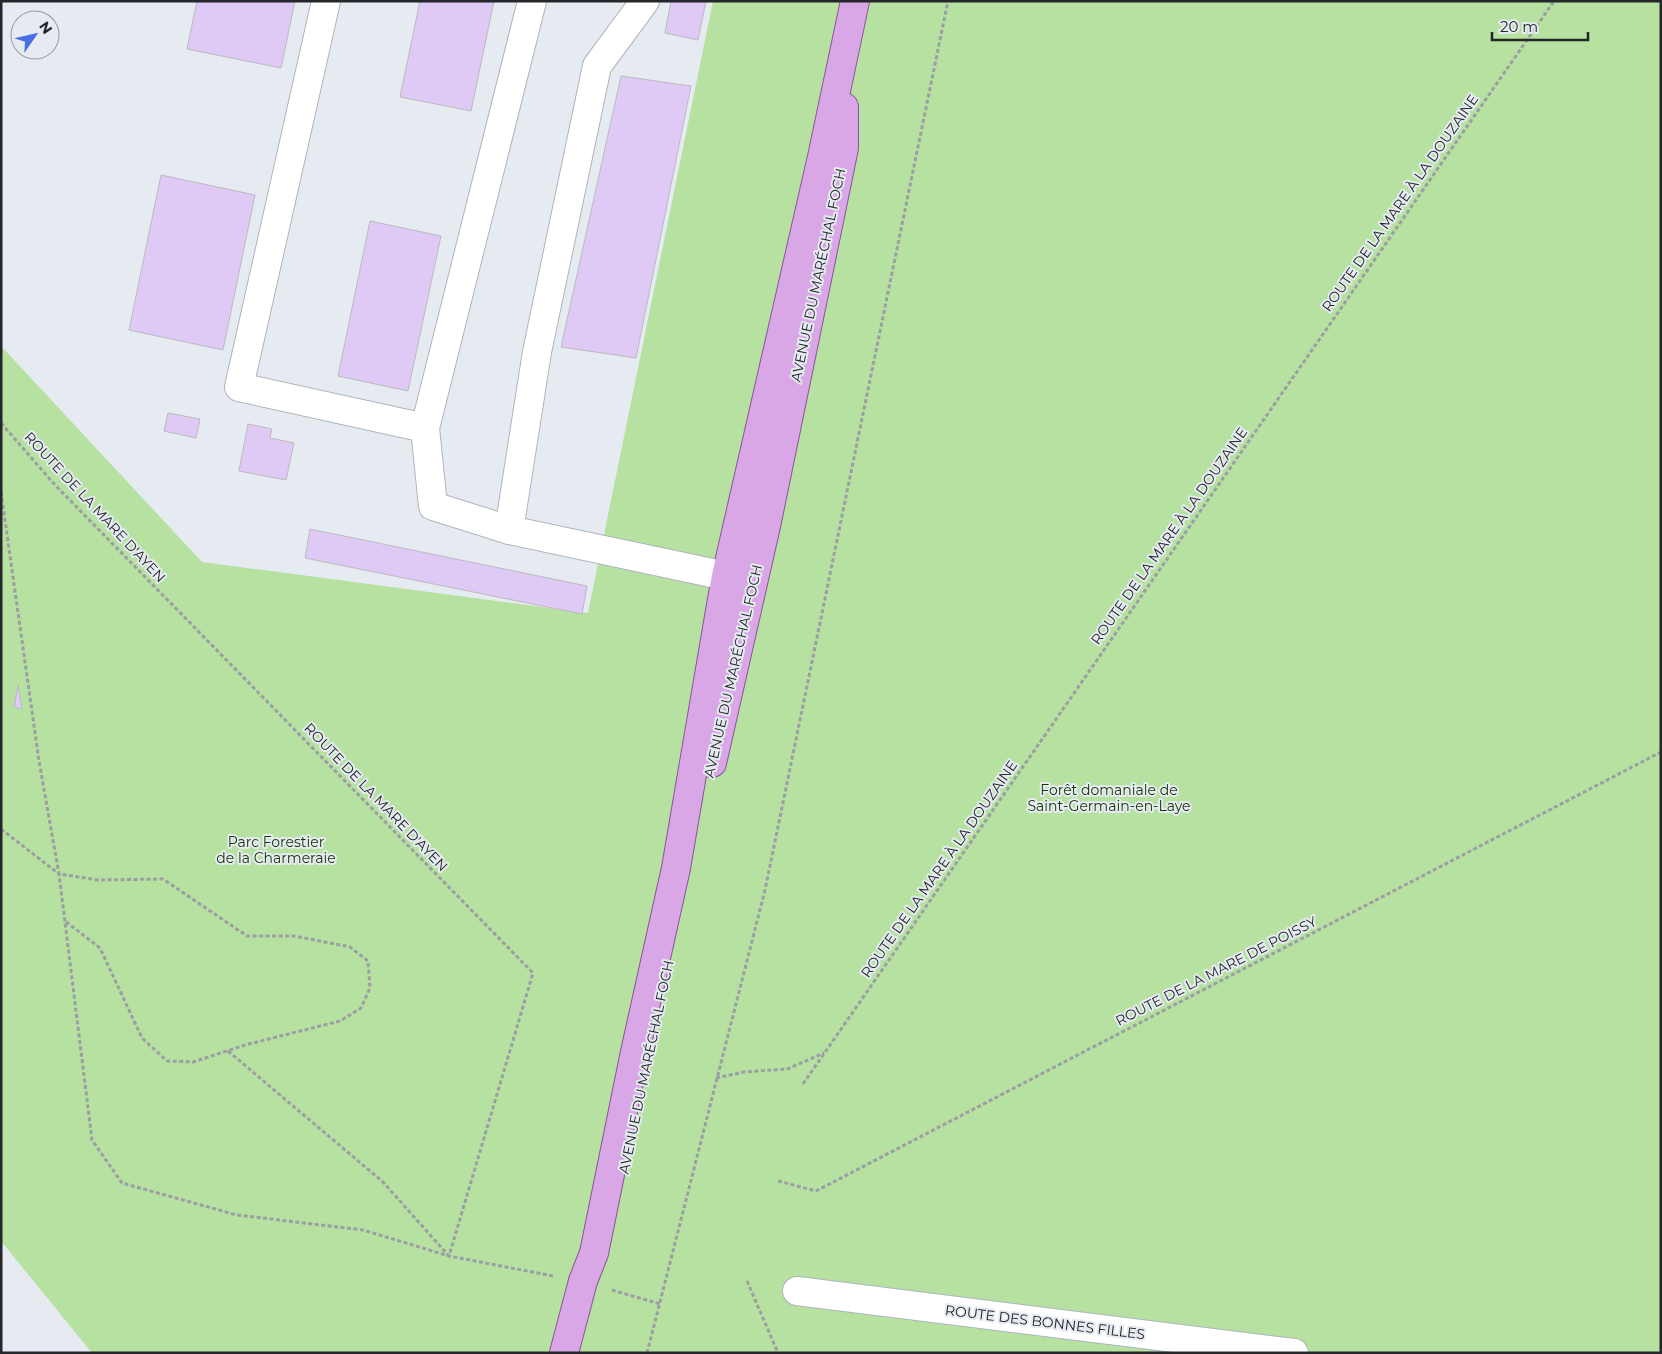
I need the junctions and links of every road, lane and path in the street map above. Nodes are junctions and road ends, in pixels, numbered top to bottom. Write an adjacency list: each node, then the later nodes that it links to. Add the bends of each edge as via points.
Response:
1 (326, 1): 9 (lane, via 240,387)
2 (532, 1): 9 (lane)
3 (645, 1): 11 (lane, via 597,66 537,352)
4 (855, 1): 7 (main road, AVENUE DU MARÉCHAL FOCH)
5 (948, 1): 19 (path, via 765,890)
6 (1554, 1): 18 (path, ROUTE DE LA MARE À LA DOUZAINE)
7 (844, 53): 12 (main road, AVENUE DU MARÉCHAL FOCH); 23 (main road, AVENUE DU MARÉCHAL FOCH, via 844,148 776,478 620,1185 600,1254)
8 (1, 423): 22 (path, ROUTE DE LA MARE D'AYEN, via 55,485 532,973)
9 (425, 428): 11 (lane, via 433,506)
10 (1, 492): 15 (path)
11 (509, 530): 12 (lane)
12 (726, 576): 23 (main road, AVENUE DU MARÉCHAL FOCH, via 676,868 594,1253)
13 (1661, 752): 21 (path, ROUTE DE LA MARE DE POISSY, via 816,1191)
14 (1, 829): 15 (path)
15 (59, 874): 16 (path); 17 (path, via 98,880 163,879 248,936 294,936 350,947 368,961 370,988 361,1008 340,1021)
16 (65, 921): 17 (path, via 100,948 142,1038 167,1061 193,1062); 22 (path, via 92,1140 122,1183 237,1215 363,1230)
17 (228, 1050): 22 (path, via 383,1182)
18 (825, 1053): 19 (path, via 787,1069); 20 (path, ROUTE DE LA MARE À LA DOUZAINE)
19 (716, 1078): 27 (path)
20 (803, 1084)
21 (778, 1181)
22 (449, 1256)
23 (583, 1281): 26 (main road, AVENUE DU MARÉCHAL FOCH)
24 (746, 1282): 28 (path)
25 (797, 1291): 29 (lane, ROUTE DES BONNES FILLES)
26 (564, 1353)
27 (647, 1353)
28 (778, 1353)
29 (1294, 1353)

